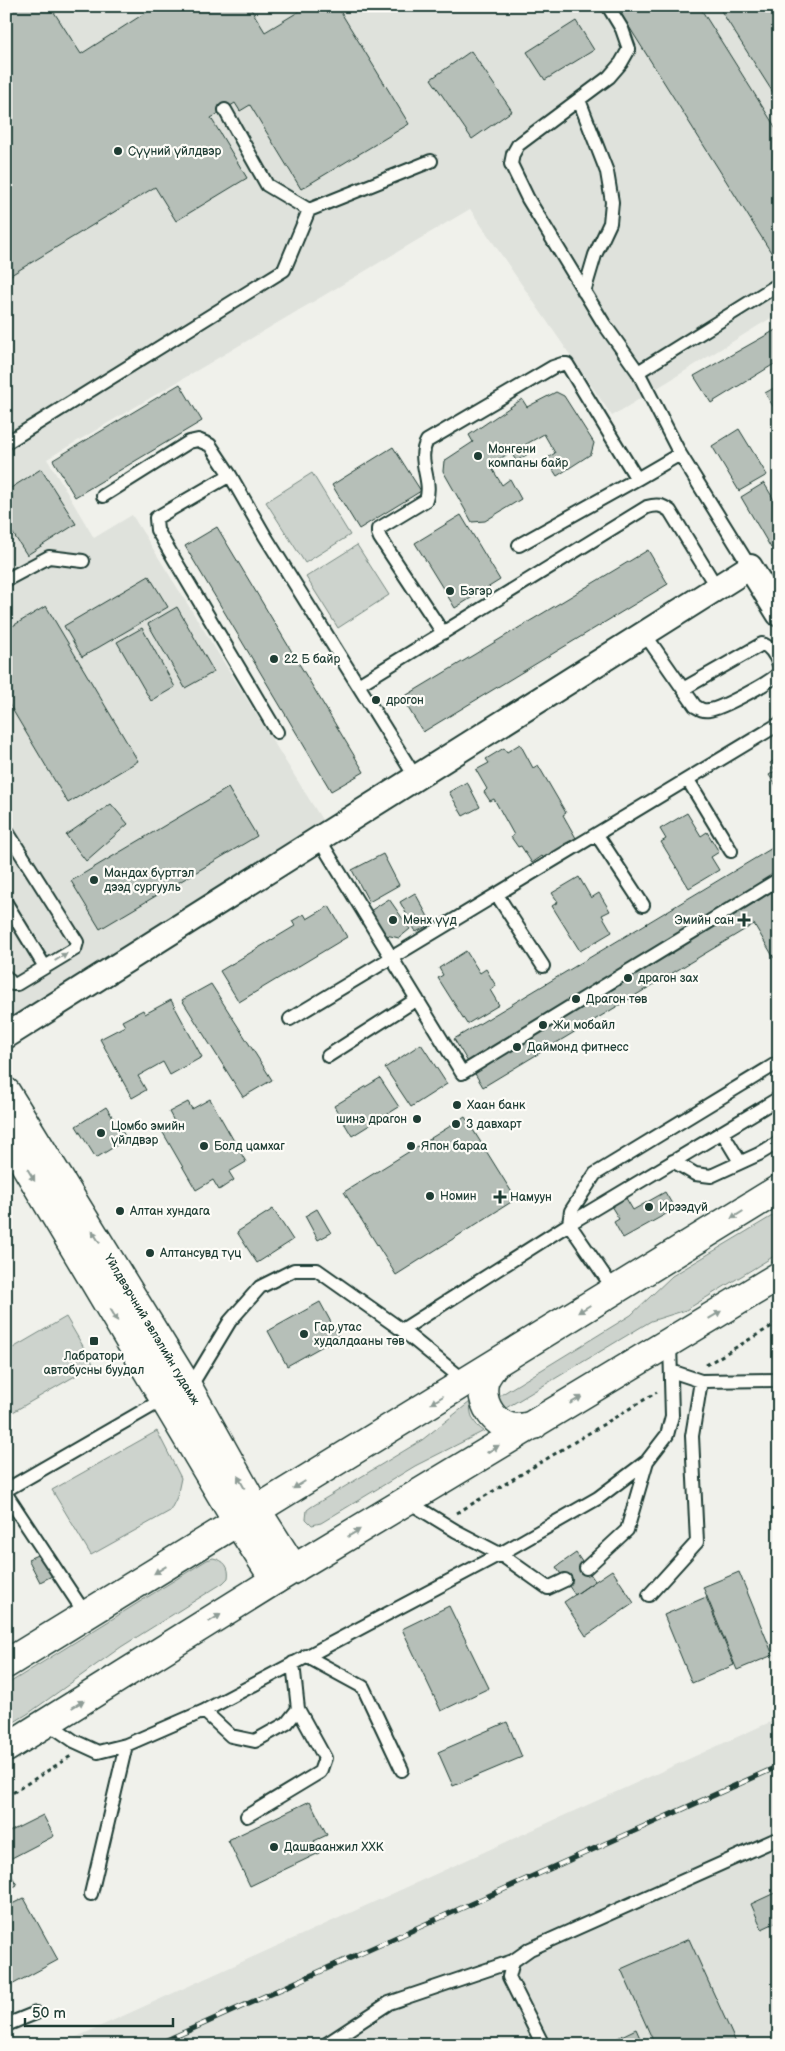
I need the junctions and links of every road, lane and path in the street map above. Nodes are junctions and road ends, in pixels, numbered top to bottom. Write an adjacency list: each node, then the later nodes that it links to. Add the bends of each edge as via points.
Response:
1 (608, 6): 2 (lane, via 629,49 609,77)
2 (580, 100): 7 (lane, via 607,172 612,202 610,223); 7 (lane, via 518,145 512,164 528,199)
3 (225, 110): 5 (lane, via 267,185)
4 (430, 161): 5 (lane)
5 (309, 210): 9 (lane, via 284,270)
6 (779, 284): 8 (lane)
7 (584, 292): 8 (lane)
8 (638, 372): 10 (lane)
9 (6, 443)
10 (680, 454): 12 (lane); 16 (lane)
11 (230, 475): 13 (lane, via 210,445 198,440 189,442); 24 (lane); 27 (lane, via 156,518 157,530)
12 (637, 478): 14 (lane); 20 (lane, via 567,364 553,367 427,441 422,454 426,500 378,529 378,533)
13 (103, 496)
14 (519, 545)
15 (83, 561): 17 (lane, via 49,557)
16 (750, 566): 18 (street); 19 (street)
17 (6, 580)
18 (716, 588): 20 (lane, via 670,511 654,505); 21 (street)
19 (779, 614)
20 (443, 633): 24 (lane)
21 (644, 634): 25 (lane); 28 (street)
22 (779, 664): 25 (lane, via 762,644)
23 (779, 673): 25 (lane, via 722,707 711,710 695,706)
24 (358, 685): 28 (lane)
25 (683, 689)
26 (779, 724): 29 (lane)
27 (277, 732)
28 (416, 778): 32 (street)
29 (688, 780): 31 (lane); 33 (lane)
30 (6, 830): 40 (lane, one-way to 30, via 75,949 78,942)
31 (597, 834): 35 (lane); 37 (lane)
32 (319, 839): 38 (lane); 44 (street)
33 (731, 851)
34 (779, 879): 42 (lane, via 462,1073)
35 (497, 895): 38 (lane); 39 (lane)
36 (6, 903): 40 (lane)
37 (643, 905)
38 (392, 959): 42 (lane); 43 (lane)
39 (543, 966)
40 (45, 967): 41 (lane, via 17,984 12,984)
41 (6, 977)
42 (417, 999): 45 (lane)
43 (290, 1019)
44 (6, 1036)
45 (328, 1056)
46 (779, 1062): 55 (lane, via 595,1174 572,1211)
47 (6, 1092): 67 (main road, Үйлдвэрчний эвлэлийн гудамж, one-way to 47)
48 (779, 1098): 49 (lane)
49 (722, 1132): 52 (lane); 53 (lane)
50 (6, 1133): 68 (main road, Үйлдвэрчний эвлэлийн гудамж, one-way to 68)
51 (779, 1142): 53 (lane)
52 (673, 1162): 53 (lane, via 695,1174 711,1176); 55 (lane)
53 (740, 1162)
54 (779, 1189): 57 (main road, one-way to 57)
55 (569, 1224): 57 (lane); 59 (lane)
56 (779, 1276): 60 (main road, one-way to 56)
57 (615, 1290): 61 (main road, one-way to 61)
58 (779, 1322): 62 (path)
59 (402, 1330): 66 (lane); 67 (lane, via 318,1270 294,1270 260,1287 230,1321)
60 (670, 1342): 63 (lane); 69 (main road, one-way to 60)
61 (494, 1365): 66 (main road); 69 (main road, via 484,1381 483,1398 490,1413 502,1424 518,1428)
62 (686, 1376): 63 (lane); 65 (lane)
63 (671, 1378): 70 (lane, via 672,1416 667,1435); 75 (path)
64 (778, 1380): 65 (lane)
65 (701, 1381): 80 (lane, via 692,1436 698,1542)
66 (466, 1382): 74 (main road, one-way to 74)
67 (189, 1389): 74 (main road, Үйлдвэрчний эвлэлийн гудамж, one-way to 67)
68 (164, 1399): 71 (lane); 74 (main road, Үйлдвэрчний эвлэлийн гудамж)
69 (534, 1425): 73 (main road, one-way to 69)
70 (647, 1461): 76 (lane, via 598,1498); 77 (lane, via 627,1530)
71 (6, 1490)
72 (6, 1494): 81 (lane)
73 (407, 1501): 75 (lane); 78 (main road, one-way to 73)
74 (248, 1517): 78 (main road, Үйлдвэрчний эвлэлийн гудамж); 81 (main road, one-way to 81)
75 (441, 1522): 76 (lane)
76 (500, 1554): 79 (lane, via 548,1588); 82 (lane)
77 (586, 1568)
78 (284, 1574): 87 (main road, one-way to 78)
79 (565, 1580)
80 (649, 1595)
81 (86, 1615): 84 (main road)
82 (306, 1656): 83 (lane); 91 (lane, via 363,1687)
83 (293, 1663): 85 (lane); 86 (lane)
84 (6, 1664)
85 (298, 1709): 86 (lane, via 288,1723 255,1741 231,1736); 93 (lane, via 325,1758 320,1772)
86 (204, 1711): 88 (lane)
87 (48, 1723): 89 (lane); 90 (main road)
88 (126, 1745): 89 (lane, via 98,1752); 95 (lane)
89 (86, 1747): 92 (path)
90 (6, 1748)
91 (402, 1770)
92 (6, 1796)
93 (247, 1816)
94 (779, 1838): 96 (lane, via 530,1949)
95 (92, 1894)
96 (513, 1960): 99 (lane, via 389,2003); 100 (lane, via 509,1977)
97 (36, 2012): 98 (lane)
98 (6, 2025)
99 (325, 2045)
100 (543, 2045)

